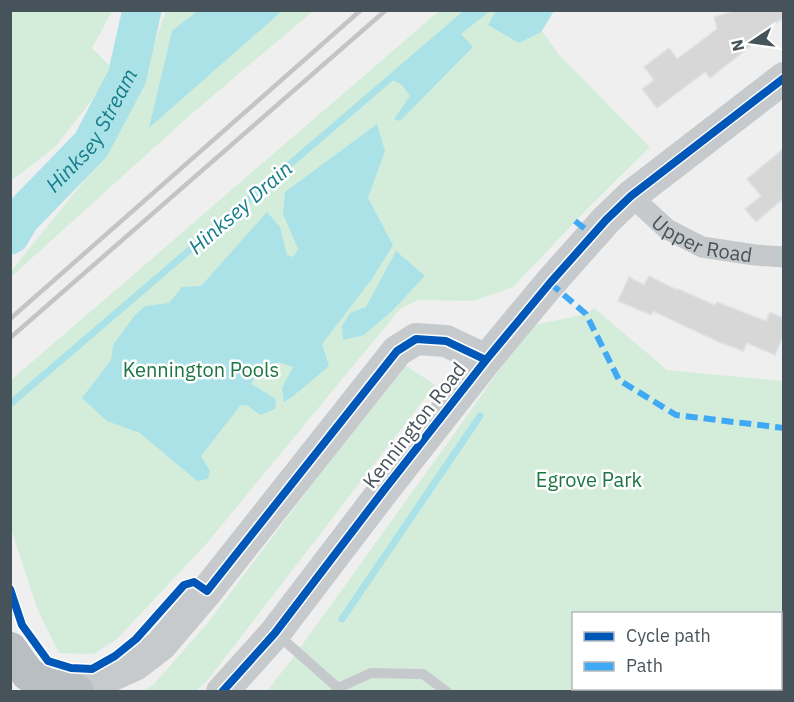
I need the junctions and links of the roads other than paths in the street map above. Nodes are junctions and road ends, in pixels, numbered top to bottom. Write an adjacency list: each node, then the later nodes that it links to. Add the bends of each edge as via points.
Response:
1 (783, 78): 2 (street, Kennington Road)
2 (631, 196): 3 (street, Upper Road, via 667,229 702,247); 4 (street, Kennington Road, via 550,283)
3 (783, 257)
4 (486, 360): 5 (street, Kennington Road); 8 (street, via 446,342 416,339 397,351 161,645 135,665)
5 (275, 633): 7 (lane); 9 (street, Kennington Road)
6 (10, 649): 8 (highway, via 37,680)
7 (337, 690): 10 (lane, via 371,674 423,674)
8 (77, 691)
9 (222, 692)
10 (447, 692)

